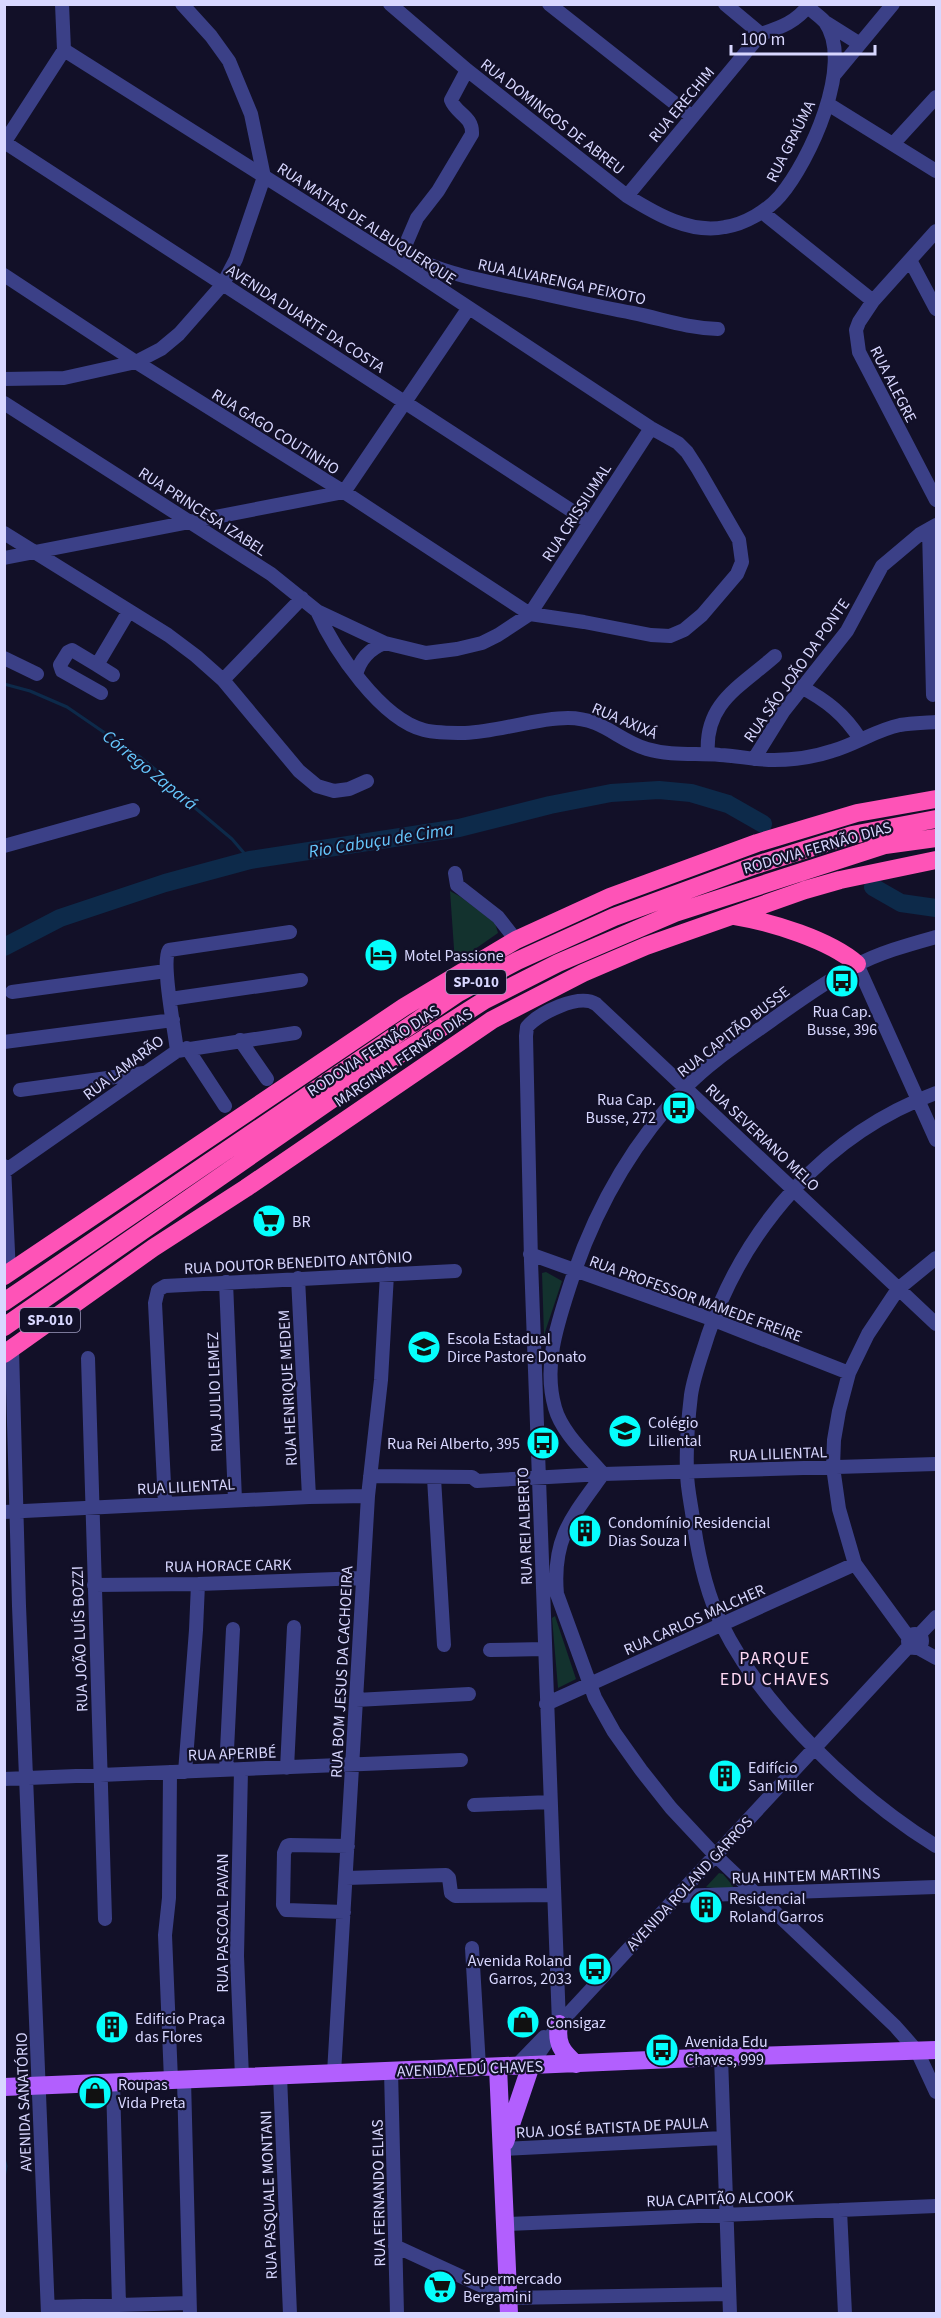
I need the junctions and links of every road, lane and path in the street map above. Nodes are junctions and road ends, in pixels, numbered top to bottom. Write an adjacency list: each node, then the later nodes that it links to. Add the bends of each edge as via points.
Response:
1 (62, 4): 11 (street)
2 (183, 4): 20 (street, via 229,61 251,114)
3 (390, 4): 12 (street, RUA DOMINGOS DE ABREU)
4 (549, 4): 16 (street)
5 (725, 4): 9 (street)
6 (893, 4): 10 (street)
7 (809, 6): 8 (street); 9 (street, via 786,26)
8 (825, 22): 10 (street); 13 (street, RUA GRAÚMA, via 831,37)
9 (761, 34): 16 (street, RUA ERECHIM)
10 (860, 45): 13 (street)
11 (64, 50): 17 (street); 20 (street, RUA MATIAS DE ALBUQUERQUE)
12 (468, 70): 21 (street, RUA DOMINGOS DE ABREU); 25 (street, via 451,99 453,106 468,118 472,134 417,218)
13 (835, 74): 15 (street, RUA GRAÚMA)
14 (936, 97): 18 (street)
15 (828, 104): 18 (street); 22 (street, RUA GRAÚMA, via 794,175 780,196)
16 (692, 116): 21 (street, RUA ERECHIM)
17 (5, 142): 28 (street, AVENIDA DUARTE DA COSTA)
18 (893, 144): 19 (street)
19 (936, 171)
20 (264, 177): 25 (street, RUA MATIAS DE ALBUQUERQUE); 28 (street, via 236,259)
21 (627, 196): 23 (street, RUA DOMINGOS DE ABREU, via 654,213)
22 (762, 212): 23 (street, RUA GRAÚMA, via 742,222); 29 (street)
23 (708, 228)
24 (936, 231): 26 (street, RUA ALEGRE)
25 (401, 257): 30 (street, RUA MATIAS DE ALBUQUERQUE); 32 (street, RUA ALVARENGA PEIXOTO, via 473,279 670,324)
26 (910, 260): 29 (street, RUA ALEGRE); 31 (street)
27 (4, 275): 33 (street, RUA GAGO COUTINHO)
28 (223, 284): 33 (street, via 179,334); 36 (street, AVENIDA DUARTE DA COSTA)
29 (873, 301): 39 (street, RUA ALEGRE, via 856,330 858,352)
30 (468, 309): 36 (street); 37 (street, RUA MATIAS DE ALBUQUERQUE)
31 (936, 309)
32 (718, 328)
33 (136, 362): 34 (street, via 64,378); 38 (street, RUA GAGO COUTINHO)
34 (4, 379)
35 (4, 403): 40 (street, RUA PRINCESA IZABEL)
36 (404, 403): 38 (street); 41 (street, AVENIDA DUARTE DA COSTA)
37 (651, 428): 41 (street, RUA CRISSIUMAL); 49 (street, RUA MATIAS DE ALBUQUERQUE, via 678,443 698,469 742,550 737,574 702,615 670,636)
38 (344, 492): 40 (street); 49 (street, RUA GAGO COUTINHO)
39 (936, 500)
40 (190, 522): 44 (street); 46 (street, RUA PRINCESA IZABEL)
41 (589, 522): 49 (street, RUA CRISSIUMAL)
42 (933, 527): 57 (street, RUA SÃO JOÃO DA PONTE, via 882,566 847,631); 58 (street)
43 (4, 533): 44 (street)
44 (34, 552): 45 (street); 47 (street)
45 (4, 558)
46 (302, 598): 48 (street, RUA PRINCESA IZABEL); 56 (street)
47 (129, 611): 53 (street); 56 (street, via 186,649)
48 (317, 611): 50 (street, RUA PRINCESA IZABEL); 55 (street, RUA AXIXÁ)
49 (530, 614): 50 (street, RUA PRINCESA IZABEL, via 498,636 457,649 426,653)
50 (385, 643): 55 (street, via 370,650)
51 (775, 656): 61 (street, via 719,705 710,722)
52 (4, 658): 54 (street)
53 (104, 670): 53 (street, via 96,690 62,671 60,665 72,650)
54 (38, 674)
55 (356, 675): 61 (street, RUA AXIXÁ, via 392,711 423,730 466,733 567,718 604,726 650,750)
56 (223, 680): 63 (street, via 316,786 334,791)
57 (801, 687): 60 (street, via 827,702); 62 (street, RUA SÃO JOÃO DA PONTE)
58 (933, 695)
59 (936, 722): 60 (street, RUA AXIXÁ, via 900,725)
60 (860, 739): 62 (street, RUA AXIXÁ, via 817,755)
61 (708, 754): 62 (street, RUA AXIXÁ)
62 (754, 759)
63 (367, 781)
64 (936, 799): 74 (highway, SP-010, via 857,813 757,843 610,897)
65 (133, 810): 68 (street)
66 (936, 819): 106 (highway, RODOVIA FERNÃO DIAS / SP-010, via 852,835 753,866 614,917 490,974)
67 (936, 838): 109 (highway, RODOVIA FERNÃO DIAS / SP-010, via 885,845 675,913 558,963 485,1000 361,1079)
68 (4, 846)
69 (936, 860): 71 (highway, MARGINAL FERNÃO DIAS / SP-010, via 840,880)
70 (455, 873): 74 (street, via 457,885 498,917)
71 (733, 915): 75 (highway, via 796,933); 110 (highway, MARGINAL FERNÃO DIAS / SP-010, via 612,960 492,1020 153,1248)
72 (290, 932): 76 (street, RUA LAMARÃO, via 172,949 166,955)
73 (936, 937): 75 (street, RUA CAPITÃO BUSSE)
74 (516, 940): 101 (highway, SP-010, via 404,1007)
75 (857, 964): 88 (street, RUA CAPITÃO BUSSE, via 733,1048); 91 (street)
76 (166, 971): 78 (street); 79 (street, RUA LAMARÃO)
77 (301, 980): 79 (street)
78 (12, 992)
79 (170, 999): 80 (street, RUA LAMARÃO)
80 (173, 1020): 84 (street); 85 (street, RUA LAMARÃO)
81 (528, 1028): 88 (street, RUA SEVERIANO MELO, via 561,1006 575,1000 590,1000); 97 (street, RUA REI ALBERTO)
82 (295, 1033): 83 (street)
83 (240, 1040): 85 (street); 87 (street)
84 (4, 1042)
85 (182, 1049): 86 (street, RUA LAMARÃO); 92 (street)
86 (146, 1073): 89 (street); 95 (street, RUA LAMARÃO)
87 (267, 1079)
88 (685, 1088): 96 (street, RUA SEVERIANO MELO); 99 (street, RUA CAPITÃO BUSSE, via 614,1181)
89 (20, 1090)
90 (936, 1093): 91 (street)
91 (918, 1100): 93 (street); 96 (street, via 837,1148)
92 (225, 1106)
93 (936, 1140)
94 (4, 1166): 95 (street)
95 (5, 1171): 101 (street)
96 (792, 1189): 105 (street, RUA SEVERIANO MELO); 107 (street, via 744,1256)
97 (530, 1254): 99 (street, RUA PROFESSOR MAMEDE FREIRE); 119 (street, RUA REI ALBERTO)
98 (936, 1258): 105 (street)
99 (575, 1270): 107 (street, RUA PROFESSOR MAMEDE FREIRE); 116 (street, RUA CAPITÃO BUSSE, via 551,1352 555,1410)
100 (454, 1271): 102 (street, RUA DOUTOR BENEDITO ANTÔNIO)
101 (7, 1274)
102 (387, 1274): 103 (street, RUA DOUTOR BENEDITO ANTÔNIO); 117 (street, RUA BOM JESUS DA CACHOEIRA)
103 (298, 1278): 104 (street, RUA DOUTOR BENEDITO ANTÔNIO); 121 (street, RUA HENRIQUE MEDEM)
104 (226, 1282): 122 (street, RUA JULIO LEMEZ); 123 (street, RUA DOUTOR BENEDITO ANTÔNIO, via 165,1286 156,1292)
105 (898, 1289): 108 (street, RUA SEVERIANO MELO); 112 (street, via 877,1318)
106 (4, 1302)
107 (714, 1320): 112 (street, RUA PROFESSOR MAMEDE FREIRE); 115 (street, via 691,1394)
108 (936, 1324)
109 (4, 1327)
110 (8, 1351): 125 (street, AVENIDA SANATÓRIO)
111 (88, 1358): 124 (street, RUA JOÃO LUÍS BOZZI)
112 (849, 1373): 114 (street, via 834,1440)
113 (936, 1464): 114 (street, RUA LILIENTAL)
114 (833, 1467): 115 (street, RUA LILIENTAL); 126 (street, via 839,1509)
115 (687, 1473): 116 (street, RUA LILIENTAL); 131 (street, via 699,1557)
116 (603, 1474): 119 (street, RUA LILIENTAL); 139 (street, via 563,1534 555,1571 556,1594)
117 (370, 1476): 118 (street, RUA LILIENTAL); 120 (street, RUA BOM JESUS DA CACHOEIRA)
118 (434, 1478): 119 (street, RUA LILIENTAL); 135 (street)
119 (538, 1478): 136 (street, RUA REI ALBERTO)
120 (368, 1496): 121 (street, RUA LILIENTAL); 127 (street, RUA BOM JESUS DA CACHOEIRA)
121 (309, 1497): 122 (street, RUA LILIENTAL)
122 (235, 1500): 123 (street, RUA LILIENTAL)
123 (165, 1504): 124 (street, RUA LILIENTAL)
124 (92, 1507): 125 (street, RUA LILIENTAL); 129 (street, RUA JOÃO LUÍS BOZZI)
125 (10, 1511): 152 (street, AVENIDA SANATÓRIO)
126 (855, 1564): 131 (street, RUA CARLOS MALCHER); 134 (street)
127 (363, 1578): 128 (street, RUA HORACE CARK); 141 (street, RUA BOM JESUS DA CACHOEIRA)
128 (198, 1584): 129 (street, RUA HORACE CARK); 150 (street)
129 (94, 1585): 151 (street, RUA JOÃO LUÍS BOZZI)
130 (936, 1618): 134 (street, AVENIDA ROLAND GARROS)
131 (722, 1624): 139 (street, RUA CARLOS MALCHER); 143 (street, via 767,1696)
132 (294, 1627): 146 (street)
133 (233, 1629): 147 (street)
134 (916, 1641): 138 (street); 143 (street, AVENIDA ROLAND GARROS)
135 (444, 1645)
136 (544, 1649): 137 (street); 142 (street, RUA REI ALBERTO)
137 (490, 1650)
138 (936, 1657)
139 (589, 1685): 142 (street, RUA CARLOS MALCHER); 158 (street, via 614,1732 641,1770)
140 (469, 1694): 141 (street)
141 (356, 1700): 145 (street, RUA BOM JESUS DA CACHOEIRA)
142 (546, 1704): 154 (street, RUA REI ALBERTO)
143 (815, 1747): 157 (street, via 880,1807); 158 (street, AVENIDA ROLAND GARROS)
144 (461, 1760): 145 (street, RUA APERIBÉ)
145 (351, 1765): 146 (street, RUA APERIBÉ); 156 (street, RUA BOM JESUS DA CACHOEIRA)
146 (287, 1768): 148 (street, RUA APERIBÉ)
147 (226, 1770): 148 (street, RUA APERIBÉ); 150 (street, RUA APERIBÉ)
148 (241, 1770): 179 (street, RUA PASCOAL PAVAN, via 237,1956)
149 (170, 1772): 150 (street, RUA APERIBÉ); 151 (street, RUA APERIBÉ); 180 (street, via 165,1935)
150 (185, 1772)
151 (100, 1775): 152 (street, RUA APERIBÉ); 165 (street, RUA JOÃO LUÍS BOZZI)
152 (26, 1778): 153 (street, RUA APERIBÉ); 182 (street, AVENIDA SANATÓRIO)
153 (4, 1779)
154 (550, 1802): 155 (street); 162 (street, RUA REI ALBERTO)
155 (474, 1805)
156 (348, 1846): 159 (street, RUA BOM JESUS DA CACHOEIRA); 164 (street, via 290,1845 284,1853 286,1910)
157 (936, 1846)
158 (715, 1855): 161 (street); 163 (street, AVENIDA ROLAND GARROS)
159 (346, 1878): 162 (street, via 444,1874 449,1876 454,1896); 164 (street, RUA BOM JESUS DA CACHOEIRA)
160 (936, 1887): 161 (street, RUA HINTEM MARTINS)
161 (756, 1893): 163 (street, RUA HINTEM MARTINS); 171 (street)
162 (554, 1895): 167 (street, RUA REI ALBERTO)
163 (676, 1896): 168 (street, AVENIDA ROLAND GARROS)
164 (344, 1912): 177 (street, RUA BOM JESUS DA CACHOEIRA)
165 (105, 1919)
166 (472, 1948): 175 (street)
167 (557, 1981): 168 (street, via 569,1995); 169 (street, RUA REI ALBERTO)
168 (584, 1996): 169 (street, AVENIDA ROLAND GARROS)
169 (559, 2024): 173 (main road, via 558,2042); 174 (street, AVENIDA ROLAND GARROS)
170 (936, 2050): 171 (main road, AVENIDA EDÚ CHAVES)
171 (917, 2051): 172 (main road, AVENIDA EDÚ CHAVES); 184 (street)
172 (721, 2057): 173 (main road, AVENIDA EDÚ CHAVES); 185 (street)
173 (576, 2064): 174 (main road, AVENIDA EDÚ CHAVES)
174 (515, 2066): 175 (main road, AVENIDA EDÚ CHAVES); 186 (main road, AVENIDA ROLAND GARROS); 186 (main road, AVENIDA ROLAND GARROS, via 500,2107)
175 (479, 2067): 176 (main road, AVENIDA EDÚ CHAVES)
176 (391, 2071): 177 (main road, AVENIDA EDÚ CHAVES); 191 (street, RUA FERNANDO ELIAS)
177 (334, 2073): 178 (main road, AVENIDA EDÚ CHAVES)
178 (280, 2076): 179 (main road, AVENIDA EDÚ CHAVES); 197 (street, RUA PASQUALE MONTANI)
179 (242, 2077): 180 (main road, AVENIDA EDÚ CHAVES)
180 (178, 2080): 181 (main road, AVENIDA EDÚ CHAVES); 195 (street)
181 (113, 2083): 182 (main road, AVENIDA EDÚ CHAVES); 193 (street)
182 (38, 2086): 183 (main road, AVENIDA EDÚ CHAVES); 196 (street, AVENIDA SANATÓRIO)
183 (4, 2087)
184 (936, 2092)
185 (723, 2138): 186 (street, RUA JOSÉ BATISTA DE PAULA); 189 (street)
186 (503, 2149): 190 (main road, AVENIDA ROLAND GARROS)
187 (936, 2206): 188 (street, RUA CAPITÃO ALCOOK)
188 (840, 2210): 189 (street, RUA CAPITÃO ALCOOK); 200 (street)
189 (726, 2214): 190 (street, RUA CAPITÃO ALCOOK); 192 (street)
190 (506, 2224): 194 (main road, AVENIDA ROLAND GARROS)
191 (396, 2246): 194 (street); 198 (street, RUA FERNANDO ELIAS)
192 (729, 2294): 194 (street); 199 (street)
193 (119, 2306): 195 (street); 196 (street)
194 (509, 2306)
195 (190, 2308)
196 (48, 2310)
197 (290, 2313)
198 (397, 2313)
199 (730, 2313)
200 (845, 2313)

